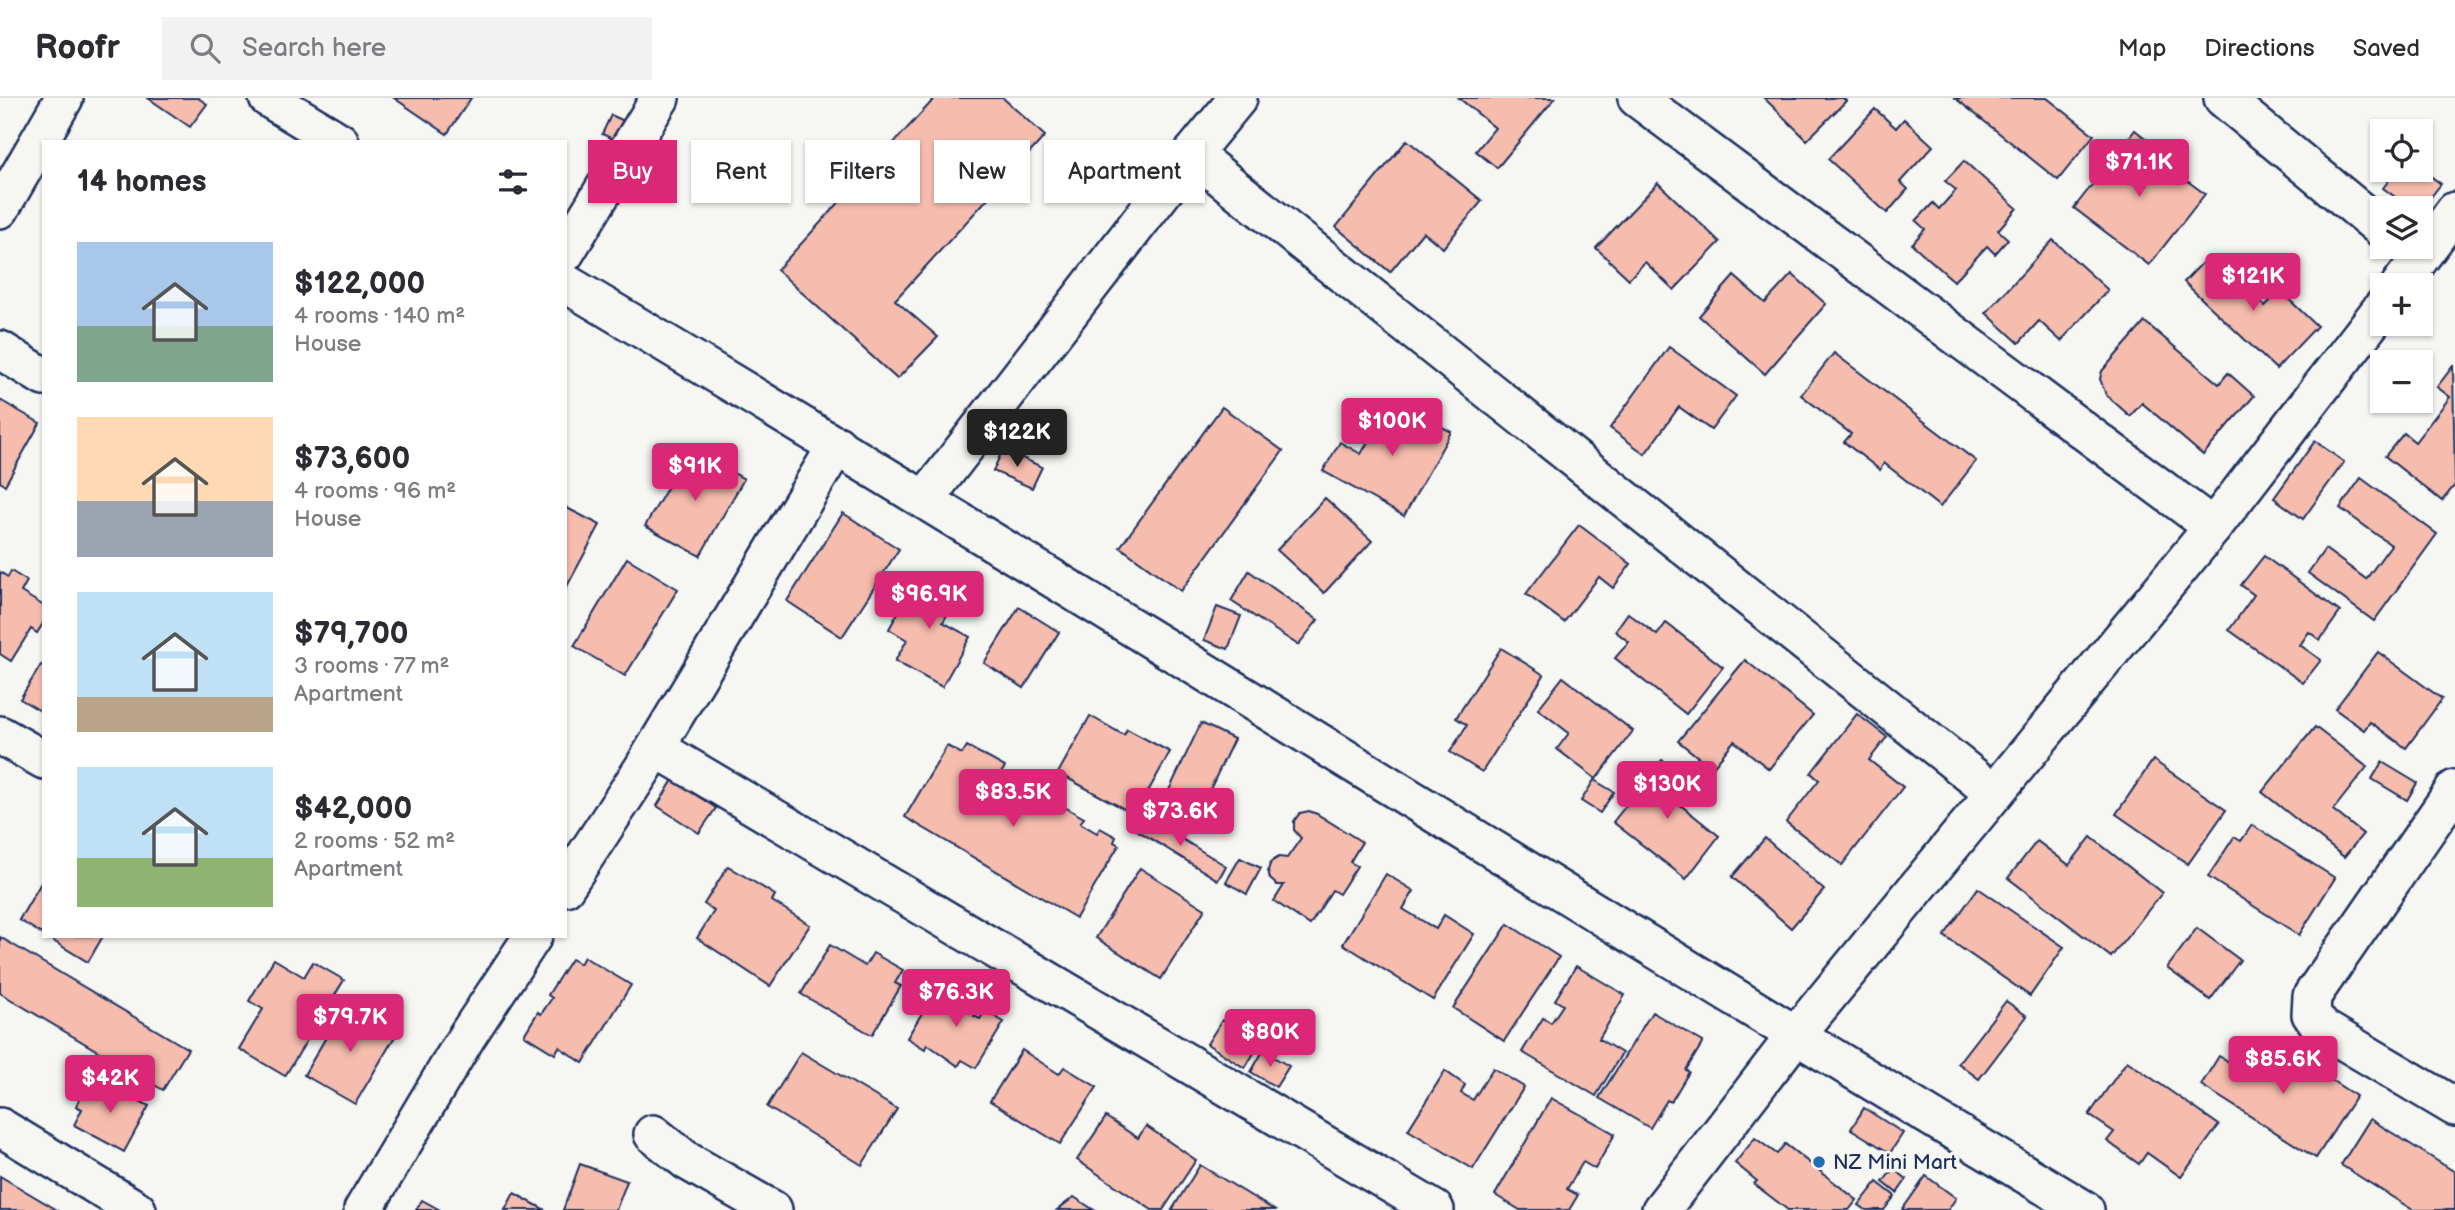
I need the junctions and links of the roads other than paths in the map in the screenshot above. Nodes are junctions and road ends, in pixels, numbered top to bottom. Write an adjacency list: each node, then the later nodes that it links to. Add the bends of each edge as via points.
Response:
1 (64, 98): 11 (street)
2 (660, 98): 14 (street)
3 (1238, 98): 8 (street)
4 (1637, 98): 22 (street)
5 (2223, 98): 13 (street)
6 (284, 102): 7 (street)
7 (337, 140)
8 (1204, 140)
9 (1205, 164): 27 (street)
10 (1154, 203): 21 (street)
11 (0, 209)
12 (2455, 211): 15 (street)
13 (2370, 219)
14 (567, 250)
15 (2408, 264)
16 (567, 284): 20 (street)
17 (2370, 324): 22 (street)
18 (0, 350): 19 (street)
19 (42, 376)
20 (837, 445): 21 (street); 24 (street)
21 (925, 499): 30 (street)
22 (2213, 527): 27 (street)
23 (0, 735): 25 (street)
24 (656, 748): 28 (street); 37 (street)
25 (42, 759)
26 (2455, 789): 31 (street, via 2312,996 2311,1014 2322,1028)
27 (1994, 793): 30 (street)
28 (567, 884)
29 (532, 938): 35 (street)
30 (1795, 1036): 38 (street); 39 (street)
31 (2455, 1107)
32 (0, 1127): 34 (street)
33 (653, 1133): 36 (street, via 687,1161)
34 (137, 1210)
35 (363, 1210)
36 (773, 1210)
37 (1435, 1210)
38 (1661, 1210)
39 (2085, 1210)

